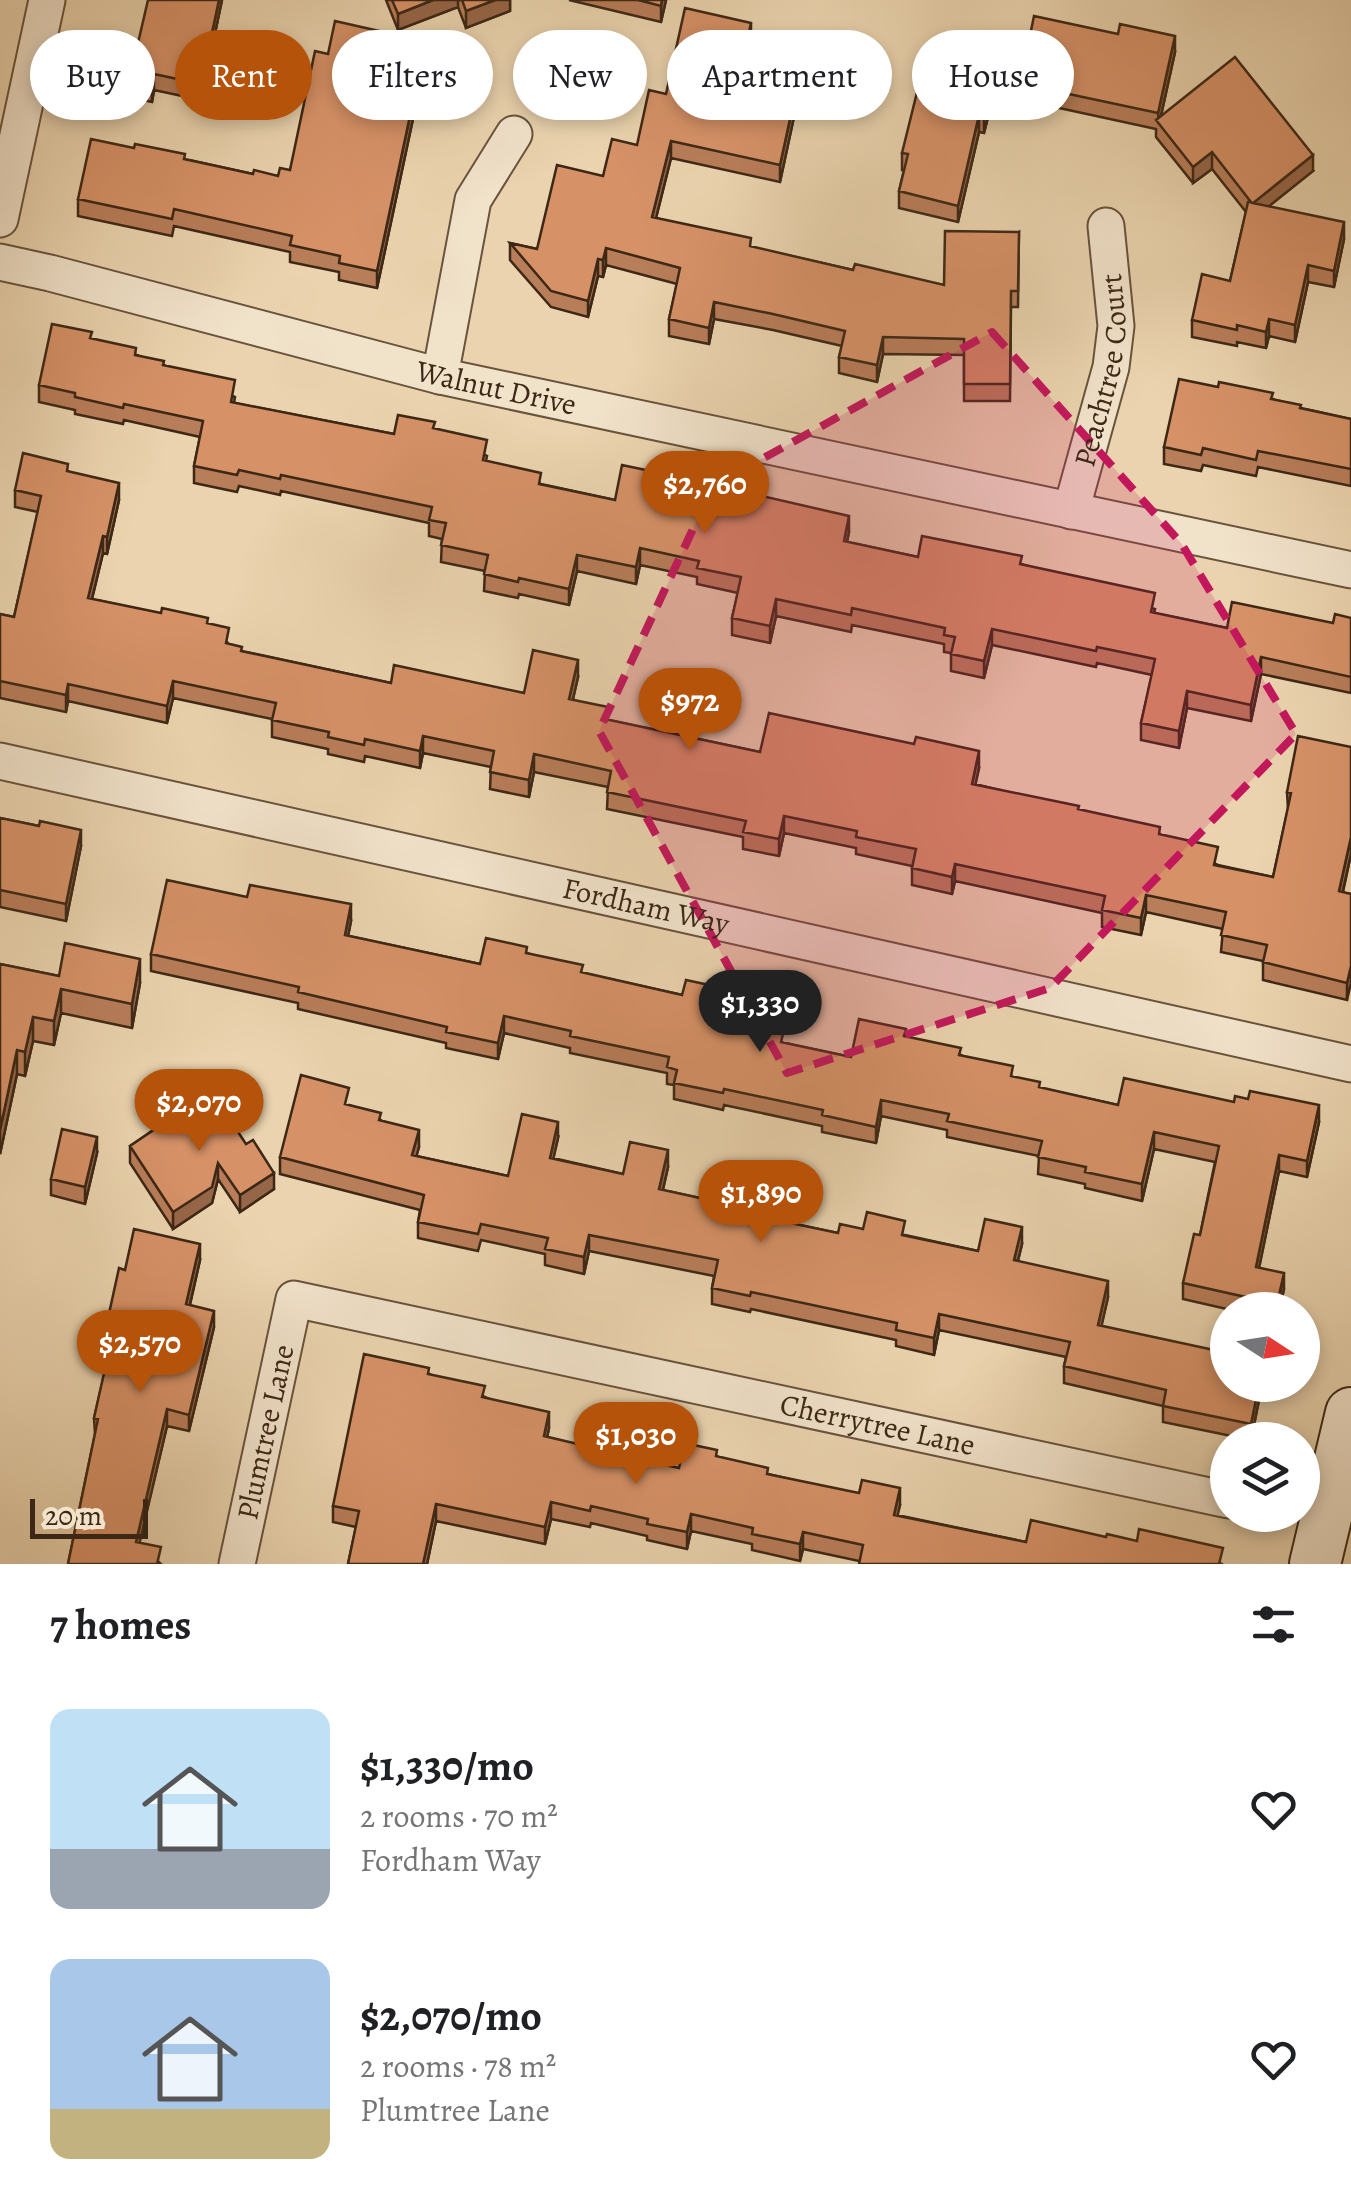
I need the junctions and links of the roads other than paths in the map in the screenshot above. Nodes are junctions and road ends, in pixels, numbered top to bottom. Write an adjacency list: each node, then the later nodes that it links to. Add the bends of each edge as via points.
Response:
1 (47, 0): 3 (street)
2 (514, 134): 6 (street, via 473,200)
3 (0, 218)
4 (1106, 226): 7 (street, Peachtree Court, via 1116,326 1111,367)
5 (0, 262): 6 (street, Walnut Drive)
6 (440, 376): 7 (street, Walnut Drive)
7 (1071, 511): 8 (street, Walnut Drive)
8 (1351, 570)
9 (0, 761): 10 (street, Fordham Way)
10 (1351, 1064)
11 (294, 1298): 13 (street, Cherrytree Lane); 15 (street, Plumtree Lane)
12 (1351, 1412): 14 (street)
13 (1210, 1496)
14 (1313, 1533)
15 (237, 1564)

